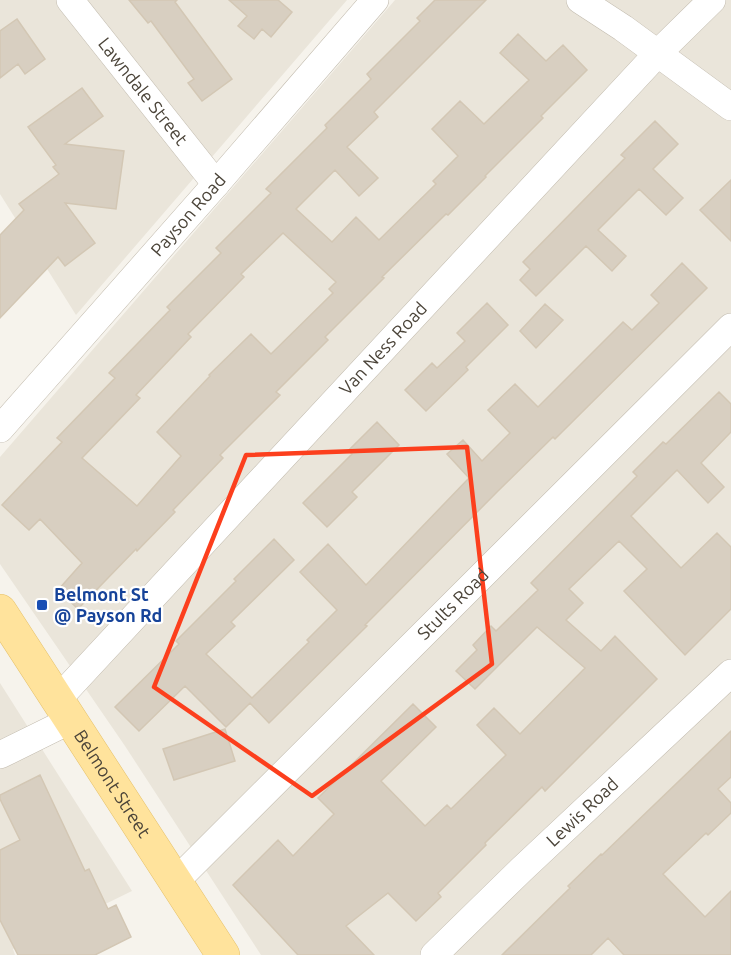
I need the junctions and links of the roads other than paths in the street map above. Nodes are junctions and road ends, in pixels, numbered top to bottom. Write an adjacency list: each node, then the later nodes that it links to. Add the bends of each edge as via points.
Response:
1 (70, 0): 7 (street, Lawndale Street)
2 (375, 0): 7 (street, Payson Road)
3 (580, 0): 5 (street)
4 (712, 0): 5 (street, Van Ness Road)
5 (658, 53): 6 (street); 12 (street, Van Ness Road)
6 (731, 107)
7 (216, 184): 9 (street, Payson Road)
8 (731, 327): 14 (street, Stults Road)
9 (0, 429)
10 (0, 610): 12 (main road, Belmont Street)
11 (731, 673): 16 (street, Lewis Road)
12 (64, 710): 13 (street); 14 (main road, Belmont Street)
13 (0, 755)
14 (176, 882): 15 (main road, Belmont Street)
15 (214, 952)
16 (434, 955)

